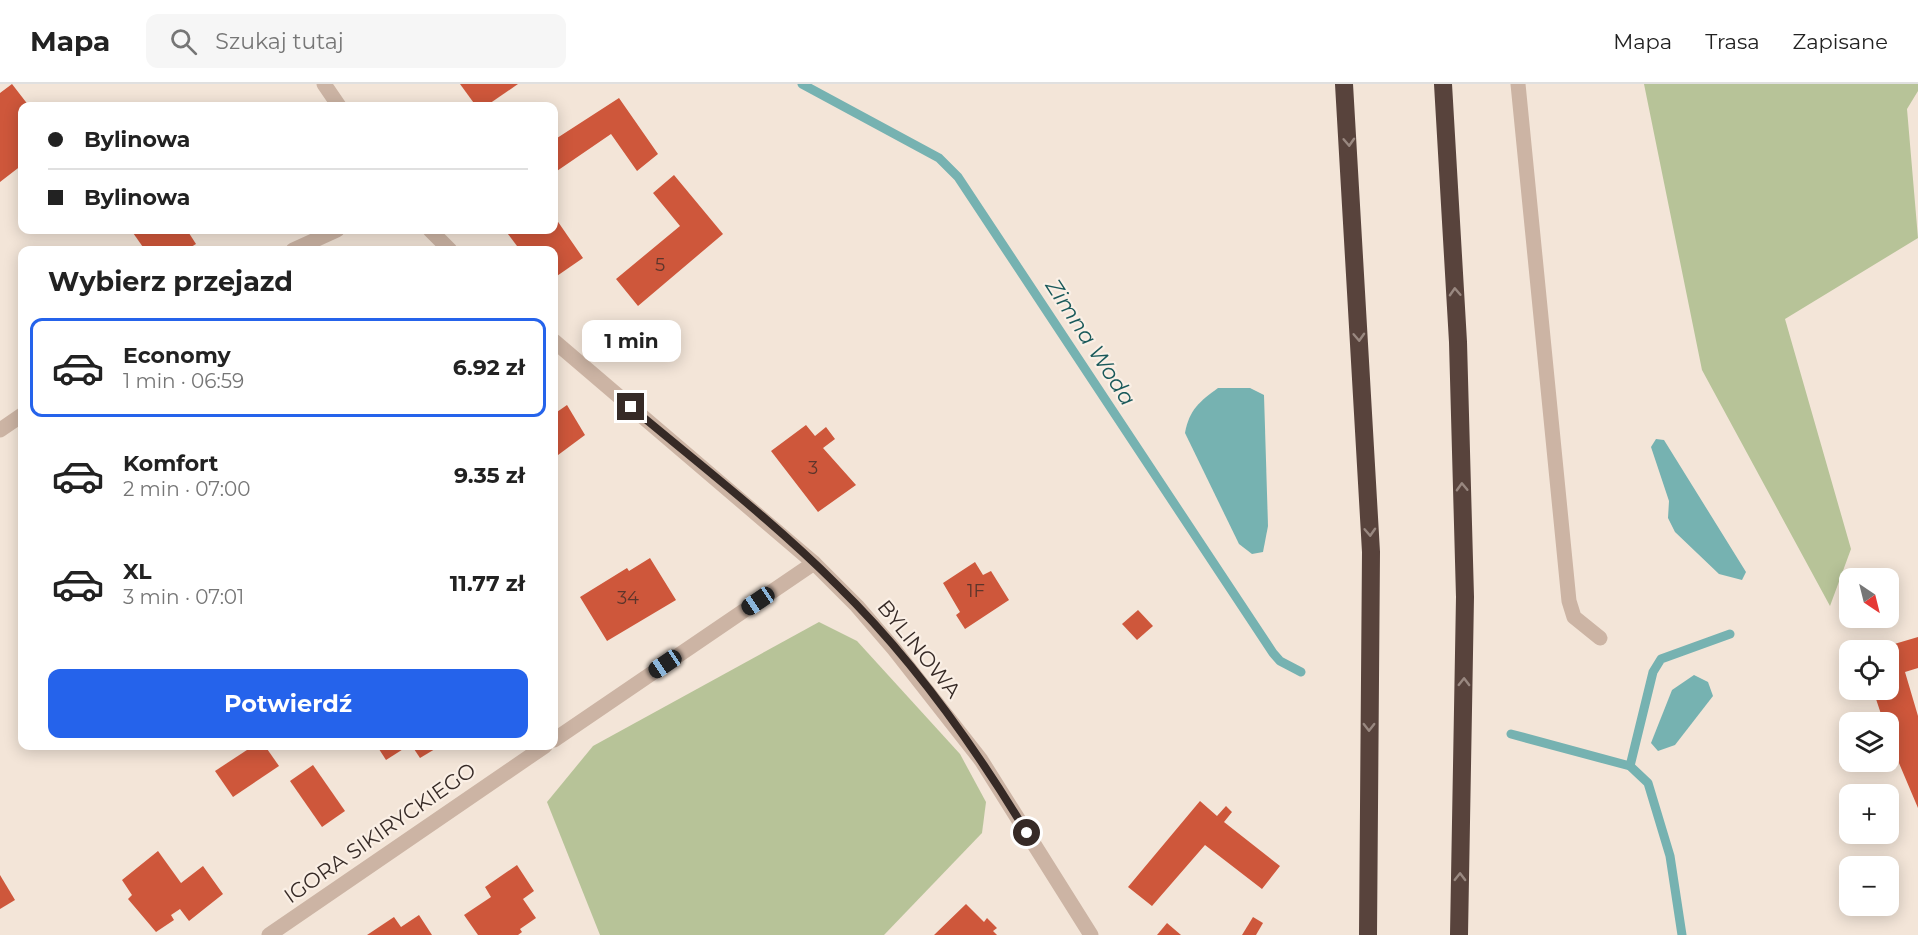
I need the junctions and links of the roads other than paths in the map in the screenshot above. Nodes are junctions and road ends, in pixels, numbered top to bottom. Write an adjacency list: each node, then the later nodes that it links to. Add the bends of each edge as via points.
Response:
1 (324, 84): 5 (street)
2 (1344, 84): 19 (highway, one-way to 19, via 1371,552)
3 (1443, 84): 20 (highway, one-way to 3, via 1465,597 1458,342)
4 (1518, 84): 14 (street, via 1569,601 1574,617)
5 (336, 102)
6 (328, 234): 8 (street)
7 (434, 234): 9 (street)
8 (302, 246)
9 (446, 246)
10 (558, 344): 13 (street, BYLINOWA)
11 (18, 418): 12 (street)
12 (0, 430)
13 (814, 563): 15 (street); 17 (street, BYLINOWA, via 894,649 981,760)
14 (1600, 638)
15 (558, 737)
16 (539, 750): 18 (street, IGORA SIKIRYCKIEGO)
17 (1088, 934)
18 (269, 935)
19 (1368, 935)
20 (1459, 935)

